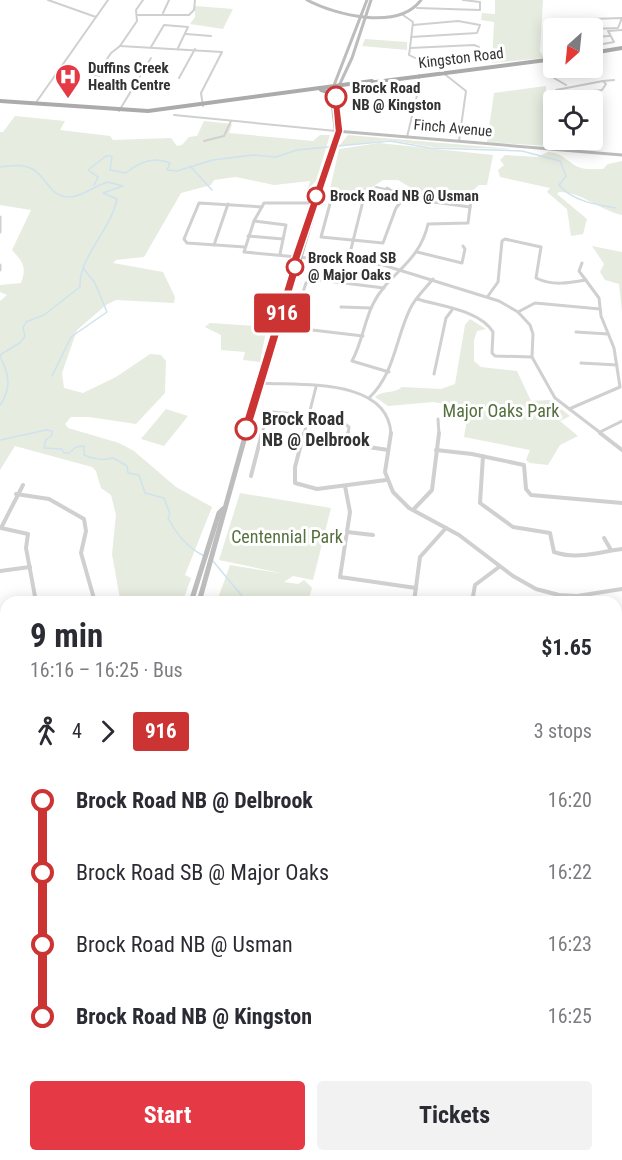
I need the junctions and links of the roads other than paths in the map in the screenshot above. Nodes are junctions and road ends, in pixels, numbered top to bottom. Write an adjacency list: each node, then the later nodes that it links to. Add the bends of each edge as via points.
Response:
1 (48, 0): 19 (street)
2 (108, 0): 19 (street)
3 (143, 0): 15 (street)
4 (168, 0): 13 (street)
5 (195, 0): 13 (street, via 192,14)
6 (307, 0): 11 (main road)
7 (312, 0): 11 (main road)
8 (370, 0): 16 (main road); 18 (main road)
9 (421, 0): 12 (main road)
10 (463, 0): 12 (street, via 480,2 480,10)
11 (317, 4): 14 (main road, via 332,12)
12 (417, 8): 17 (main road)
13 (163, 13): 15 (street)
14 (352, 14): 16 (main road); 16 (main road)
15 (137, 15): 31 (street)
16 (362, 15): 18 (main road); 28 (main road)
17 (402, 15): 18 (main road); 21 (street, via 412,20)
18 (367, 16): 28 (main road)
19 (96, 17): 61 (street)
20 (603, 19): 22 (street, via 622,18 620,27)
21 (413, 25): 29 (street); 29 (street, via 458,21 480,25 477,33)
22 (603, 28)
23 (622, 30): 27 (street, via 608,31)
24 (186, 34): 25 (street); 32 (street, via 188,27 164,25); 33 (street)
25 (211, 36)
26 (603, 36): 27 (street)
27 (611, 36): 30 (street, via 614,42)
28 (357, 37): 45 (main road); 52 (main road)
29 (411, 37): 34 (street)
30 (603, 44)
31 (120, 46): 32 (street); 42 (street)
32 (151, 47): 33 (street)
33 (178, 48): 36 (street)
34 (410, 48): 40 (street, via 409,55 414,58); 40 (street, via 479,47 478,56)
35 (622, 48): 37 (main road)
36 (195, 49): 44 (street); 62 (street, via 222,52 201,93)
37 (603, 51)
38 (152, 58): 63 (street)
39 (543, 60): 41 (main road, Kingston Road)
40 (434, 62): 41 (street)
41 (442, 72): 43 (main road, Kingston Road); 69 (street, via 467,94)
42 (97, 74)
43 (419, 75): 48 (main road, Kingston Road); 67 (street)
44 (179, 78)
45 (343, 78): 50 (main road); 52 (main road)
46 (554, 78): 53 (street)
47 (614, 80): 49 (street)
48 (372, 81): 50 (main road, Kingston Road); 52 (main road, Kingston Road)
49 (603, 81): 51 (street); 57 (street, via 606,84)
50 (352, 83): 52 (main road, Kingston Road)
51 (586, 83): 53 (street); 56 (street)
52 (336, 86): 54 (main road, Kingston Road); 58 (main road, Kingston Road); 59 (main road); 66 (main road)
53 (567, 86): 55 (street)
54 (321, 90): 58 (main road, Kingston Road); 59 (main road)
55 (556, 90)
56 (587, 90)
57 (602, 90)
58 (296, 92): 62 (main road, Kingston Road)
59 (331, 93): 66 (main road)
60 (0, 101): 61 (main road, Kingston Road)
61 (35, 104): 63 (main road, Kingston Road)
62 (202, 105): 63 (main road, Kingston Road)
63 (119, 111)
64 (174, 115): 65 (street, Finch Avenue)
65 (231, 121): 66 (street, Finch Avenue); 68 (street, via 224,136)
66 (337, 131): 67 (main road, Finch Avenue); 75 (main road)
67 (407, 137): 69 (main road, Finch Avenue)
68 (204, 141)
69 (459, 141): 70 (main road, Finch Avenue)
70 (622, 155)
71 (469, 195): 77 (street)
72 (404, 198): 73 (street, via 381,186); 77 (street); 83 (street, via 398,203 385,242)
73 (363, 201): 83 (street); 83 (street, via 331,200 320,232 324,238)
74 (228, 204): 76 (street); 84 (street); 84 (street, via 198,204 184,239 188,243)
75 (315, 205): 76 (street, via 267,201); 89 (main road)
76 (262, 207): 79 (street)
77 (470, 207): 87 (street, via 466,225 428,224)
78 (0, 217): 80 (street)
79 (254, 221): 81 (street); 82 (street, via 286,225)
80 (0, 231)
81 (249, 236): 82 (street); 86 (street)
82 (283, 239): 88 (street)
83 (354, 241): 90 (street)
84 (214, 245): 86 (street)
85 (463, 246): 87 (street, via 462,264)
86 (245, 247): 88 (street, via 244,252 249,254)
87 (417, 252): 93 (street)
88 (280, 254): 89 (street)
89 (299, 256): 90 (street); 113 (main road)
90 (348, 261): 93 (street)
91 (582, 263): 96 (street, via 578,268)
92 (0, 265): 94 (street)
93 (400, 269): 95 (street); 97 (street)
94 (0, 270)
95 (433, 279): 98 (street); 99 (street)
96 (586, 280): 98 (street, via 540,281 536,278 541,247 505,239 498,282); 102 (street, via 599,298)
97 (384, 288): 101 (street); 107 (street, via 312,279 306,283 295,328)
98 (487, 296): 104 (street)
99 (417, 299): 103 (street); 111 (street, via 410,308)
100 (341, 306): 101 (street)
101 (371, 308): 107 (street)
102 (600, 309): 104 (street, via 535,303); 106 (street)
103 (452, 310): 108 (street, via 472,316 491,329 495,356); 112 (street, via 446,318)
104 (518, 312): 108 (street, via 532,330)
105 (576, 332): 106 (street)
106 (608, 334): 110 (street)
107 (363, 336): 111 (street, via 352,361)
108 (532, 357): 116 (street, via 550,390)
109 (581, 363): 110 (street)
110 (617, 365): 116 (street, via 618,390)
111 (389, 372): 115 (street, via 382,387)
112 (434, 374)
113 (260, 383): 114 (street); 140 (main road, via 223,509 225,514)
114 (316, 387): 115 (street, via 341,389); 117 (street)
115 (369, 398): 122 (street, via 390,421)
116 (569, 409): 120 (street)
117 (309, 415): 121 (street, via 343,420 350,427 347,441); 127 (street, via 268,414); 130 (street, via 295,467 296,483 317,489)
118 (438, 419): 123 (street)
119 (622, 421): 120 (street)
120 (600, 432): 124 (street)
121 (352, 445): 122 (street); 125 (street)
122 (388, 450): 128 (street)
123 (436, 450): 126 (street); 133 (street, via 430,494)
124 (622, 450)
125 (350, 451)
126 (483, 456): 132 (street, via 524,465 526,489 531,495); 139 (street, via 480,503 505,523 550,533 554,552 560,555)
127 (251, 476)
128 (386, 480): 130 (street); 133 (street, via 398,499)
129 (23, 485): 131 (street)
130 (345, 486): 135 (street, via 350,512)
131 (16, 494): 141 (street, via 1,528 28,534); 147 (street, via 49,499 84,519 86,531 81,553)
132 (622, 503)
133 (414, 510): 134 (street)
134 (446, 528): 142 (street); 144 (street, via 420,557)
135 (347, 532): 136 (street); 144 (street, via 340,577)
136 (373, 535)
137 (604, 538): 139 (street)
138 (622, 549): 139 (street)
139 (610, 550)
140 (209, 555): 148 (main road); 149 (main road)
141 (30, 567): 143 (street); 146 (street)
142 (499, 567): 145 (street, via 523,584 552,594 586,596); 151 (street, via 475,585)
143 (0, 571)
144 (416, 588): 150 (street)
145 (621, 591)
146 (35, 596)
147 (94, 596)
148 (193, 596)
149 (201, 596)
150 (415, 596)
151 (473, 596)

